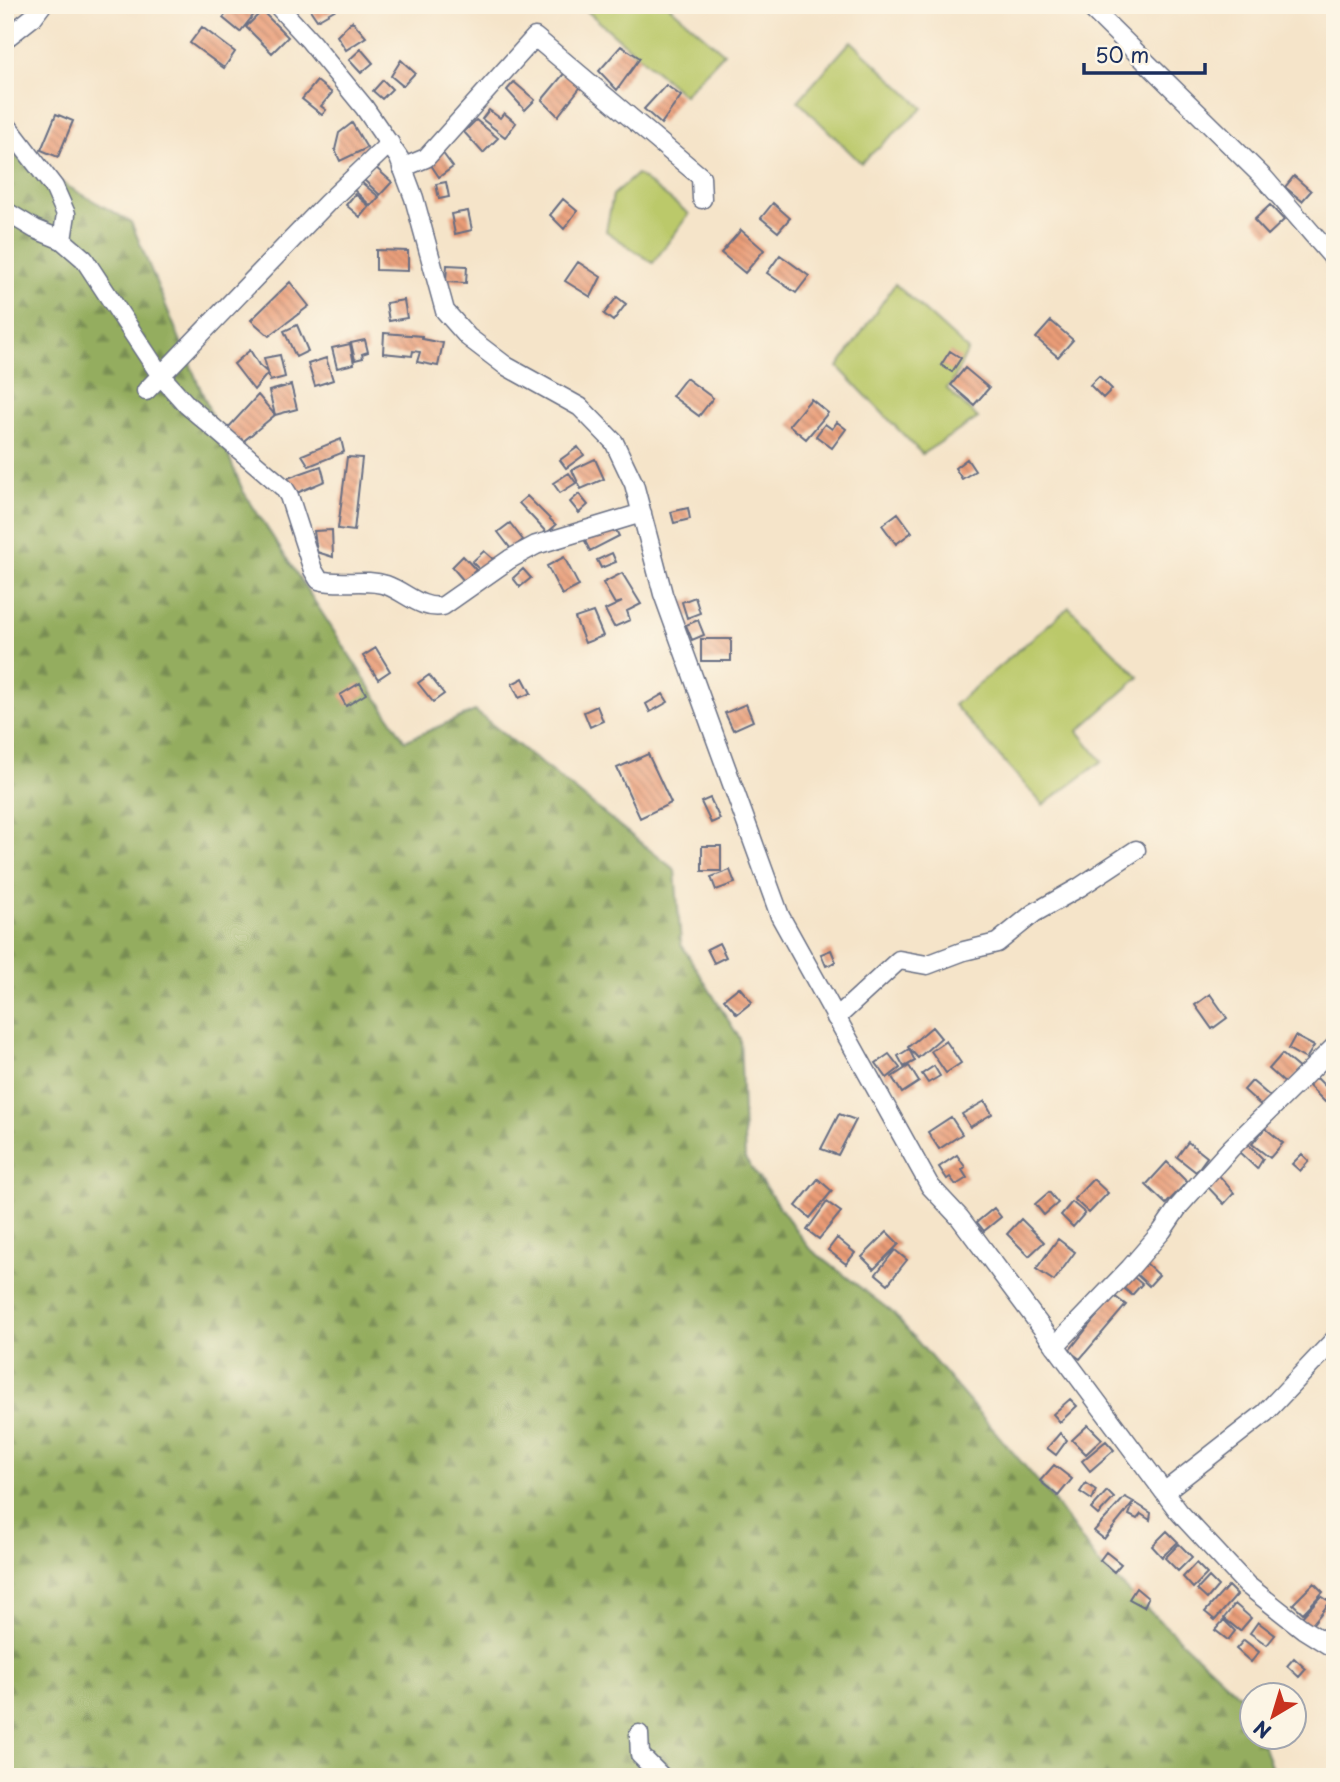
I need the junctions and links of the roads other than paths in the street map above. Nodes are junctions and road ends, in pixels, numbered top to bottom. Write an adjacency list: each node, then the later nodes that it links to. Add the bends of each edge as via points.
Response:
1 (43, 5): 4 (street)
2 (277, 5): 6 (street)
3 (1088, 5): 11 (street, via 1264,178)
4 (5, 39)
5 (5, 123): 10 (street, via 54,187 66,214)
6 (390, 143): 7 (street); 12 (street)
7 (402, 168): 8 (street, via 426,158 534,37 701,177); 14 (street, via 445,311 468,337 506,366 580,407 614,442)
8 (702, 199)
9 (5, 211): 10 (street)
10 (62, 240): 12 (street, via 84,259)
11 (1335, 260)
12 (161, 376): 13 (street); 14 (street, via 284,488 313,570 319,580 328,583 369,582 433,608 443,606 536,545)
13 (146, 391)
14 (642, 513): 16 (street, via 663,594 780,916)
15 (1136, 850): 16 (street, via 1034,913 997,943 927,965 899,960)
16 (836, 1018): 19 (street, via 930,1186 960,1218)
17 (1335, 1046): 19 (street, via 1231,1148 1154,1240)
18 (1335, 1339): 20 (street, via 1265,1413)
19 (1055, 1346): 20 (street)
20 (1164, 1492): 21 (street, via 1247,1585)
21 (1335, 1649)
22 (639, 1734): 23 (street, via 640,1755)
23 (662, 1777)

